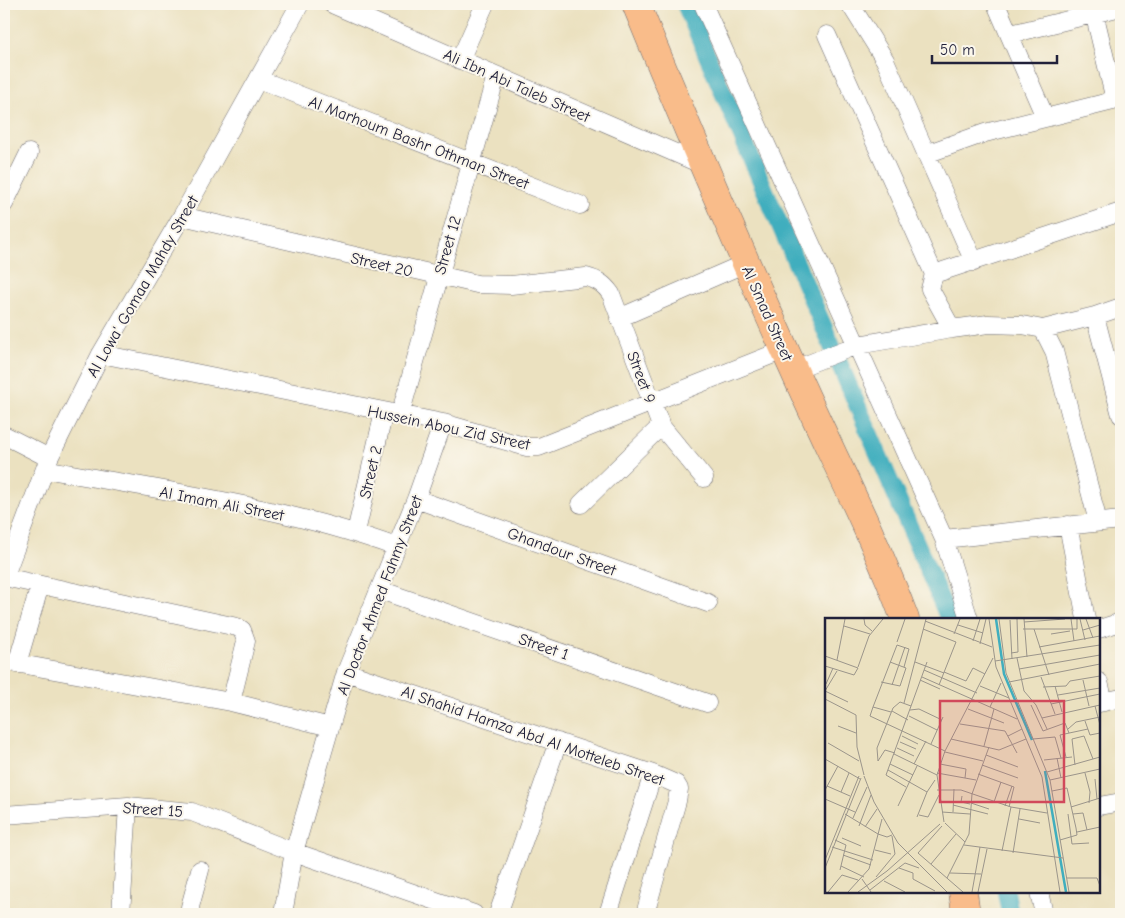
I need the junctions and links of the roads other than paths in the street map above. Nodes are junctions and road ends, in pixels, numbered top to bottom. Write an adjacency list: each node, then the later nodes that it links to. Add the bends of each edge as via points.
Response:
1 (300, 4): 14 (street, Al Lowa' Gomaa Mahdy Street)
2 (332, 4): 12 (street, Ali Ibn Abi Taleb Street)
3 (485, 4): 12 (street)
4 (636, 4): 20 (highway, Al Smad Street)
5 (703, 4): 36 (street)
6 (850, 4): 18 (street, via 886,60)
7 (996, 4): 10 (street)
8 (1121, 7): 9 (street)
9 (1093, 8): 10 (street); 15 (street)
10 (1011, 34): 16 (street)
11 (827, 35): 28 (street)
12 (460, 60): 13 (street, Ali Ibn Abi Taleb Street)
13 (496, 76): 19 (street, Street 12); 20 (street, Ali Ibn Abi Taleb Street)
14 (258, 79): 19 (street, Al Marhoum Bashr Othman Street); 25 (street, Al Lowa' Gomaa Mahdy Street)
15 (1118, 100): 16 (street)
16 (1045, 117): 18 (street)
17 (29, 153): 21 (street)
18 (926, 154): 26 (street)
19 (471, 162): 23 (street, Al Marhoum Bashr Othman Street); 29 (street, Street 12)
20 (703, 165): 27 (highway, Al Smad Street)
21 (10, 177): 22 (street)
22 (4, 204)
23 (580, 205)
24 (1121, 212): 26 (street)
25 (182, 216): 29 (street, Street 20); 37 (street, Al Lowa' Gomaa Mahdy Street)
26 (974, 262): 28 (street)
27 (746, 263): 33 (street); 38 (highway, Al Smad Street)
28 (934, 274): 34 (street, via 930,289)
29 (438, 277): 30 (street, Street 20, via 477,284 511,285); 40 (street, Street 12)
30 (586, 277): 33 (street, Street 9, via 604,284)
31 (1121, 307): 32 (street)
32 (1095, 316): 35 (street); 41 (street)
33 (619, 318): 39 (street, Street 9)
34 (952, 329): 35 (street, Hussein Abou Zid Street, via 988,324); 36 (street, Hussein Abou Zid Street)
35 (1043, 329): 50 (street, via 1054,351)
36 (849, 348): 38 (street, Hussein Abou Zid Street); 53 (street)
37 (101, 354): 40 (street, Hussein Abou Zid Street); 45 (street, Al Lowa' Gomaa Mahdy Street)
38 (798, 360): 39 (street, Hussein Abou Zid Street); 59 (highway, Al Smad Street)
39 (652, 402): 42 (street, Hussein Abou Zid Street, via 539,447 527,447); 43 (street, Street 9)
40 (392, 414): 42 (street, Hussein Abou Zid Street); 52 (street, Street 2)
41 (1121, 415)
42 (442, 423): 47 (street, Al Doctor Ahmed Fahmy Street)
43 (661, 426): 46 (street, Street 9); 48 (street)
44 (4, 435): 45 (street, Al Imam Ali Street)
45 (47, 464): 52 (street, Al Imam Ali Street); 55 (street, Al Lowa' Gomaa Mahdy Street)
46 (704, 478)
47 (416, 499): 54 (street, Al Doctor Ahmed Fahmy Street); 58 (street, Ghandour Street)
48 (581, 504)
49 (1121, 520): 50 (street)
50 (1098, 522): 51 (street)
51 (1068, 525): 53 (street); 61 (street)
52 (356, 532): 54 (street, Al Imam Ali Street)
53 (944, 539): 60 (street)
54 (396, 547): 57 (street, Al Doctor Ahmed Fahmy Street)
55 (4, 578): 56 (street)
56 (40, 585): 64 (street); 67 (street, via 228,624 242,630 246,641)
57 (380, 590): 65 (street, Al Doctor Ahmed Fahmy Street); 69 (street, Street 1)
58 (708, 603)
59 (905, 618)
60 (969, 618)
61 (1086, 618)
62 (1121, 622): 63 (street)
63 (1100, 629)
64 (10, 662): 67 (street)
65 (346, 672): 70 (street, Al Doctor Ahmed Fahmy Street); 71 (street, Al Shahid Hamza Abd Al Motteleb Street)
66 (1121, 698): 68 (street)
67 (231, 702): 70 (street)
68 (1101, 702)
69 (707, 703)
70 (330, 727): 77 (street, Al Doctor Ahmed Fahmy Street)
71 (558, 742): 72 (street, Al Shahid Hamza Abd Al Motteleb Street); 85 (street)
72 (653, 774): 86 (street); 87 (street, Al Shahid Hamza Abd Al Motteleb Street, via 676,784 679,790)
73 (1121, 802): 75 (street)
74 (128, 806): 76 (street, Street 15); 77 (street, Street 15, via 192,812); 81 (street)
75 (1100, 806)
76 (4, 815)
77 (294, 852): 83 (street, Al Doctor Ahmed Fahmy Street); 84 (street, Street 15)
78 (200, 870): 82 (street)
79 (963, 893): 88 (highway)
80 (1039, 893): 89 (street)
81 (121, 914)
82 (191, 914)
83 (284, 914)
84 (474, 914)
85 (498, 914)
86 (608, 914)
87 (645, 914)
88 (966, 914)
89 (1044, 914)

